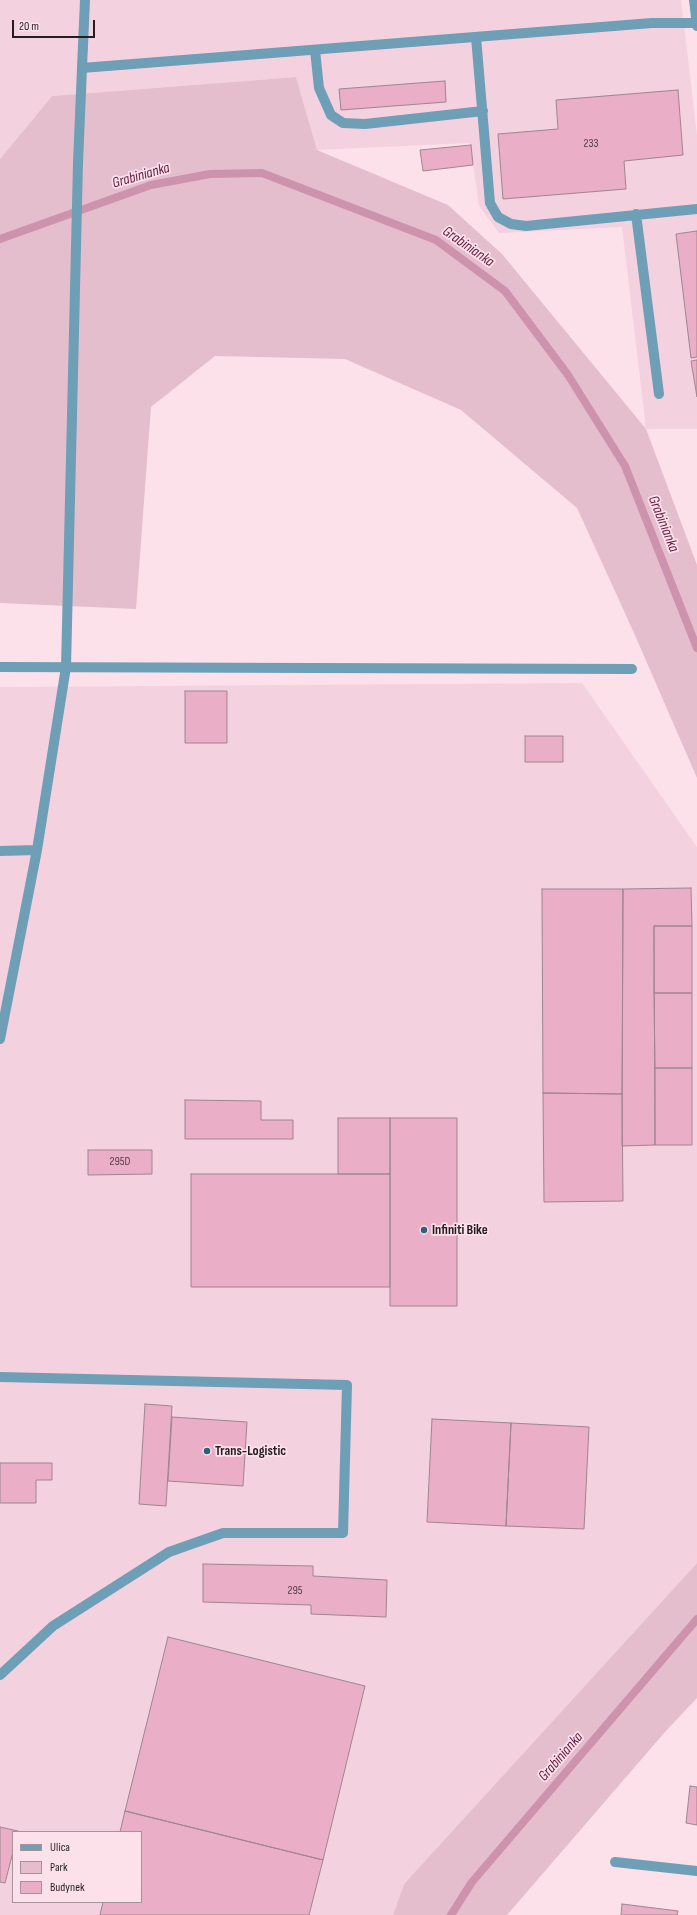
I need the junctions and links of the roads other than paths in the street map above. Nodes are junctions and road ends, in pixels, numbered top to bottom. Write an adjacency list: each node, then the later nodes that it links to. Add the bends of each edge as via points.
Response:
1 (86, 0): 7 (street)
2 (694, 0): 3 (street)
3 (697, 23): 4 (street); 5 (street, via 652,23)
4 (697, 26)
5 (476, 37): 6 (street); 8 (street)
6 (315, 50): 7 (street); 8 (street, via 319,88 331,115 344,123 365,124)
7 (82, 68): 13 (street)
8 (482, 111): 10 (street, via 490,203 498,216 511,224 526,226)
9 (697, 208): 10 (street)
10 (636, 214): 11 (street)
11 (659, 394)
12 (0, 667): 13 (street)
13 (66, 667): 14 (street); 15 (street)
14 (632, 669)
15 (38, 850): 16 (street); 17 (street)
16 (0, 851)
17 (0, 1039)
18 (0, 1377): 19 (street, via 347,1385 344,1533 223,1533 169,1552 53,1626)
19 (0, 1675)
20 (615, 1862): 21 (street)
21 (697, 1871)

